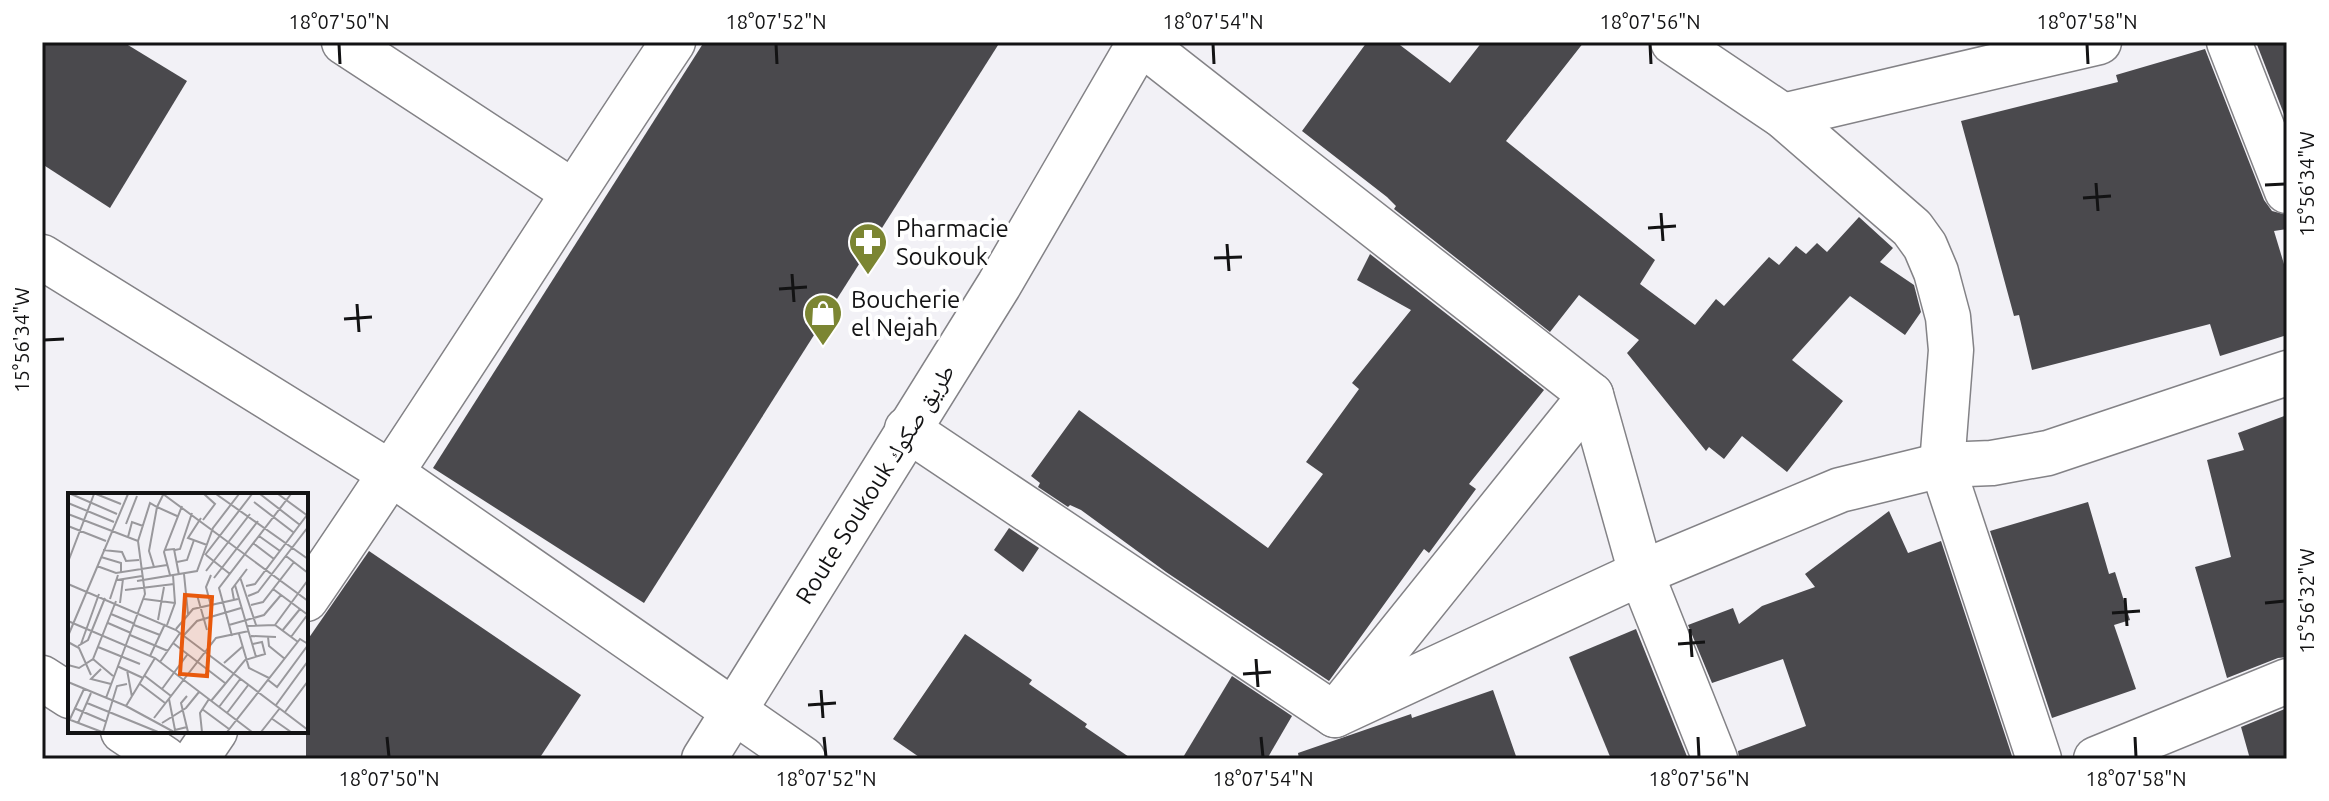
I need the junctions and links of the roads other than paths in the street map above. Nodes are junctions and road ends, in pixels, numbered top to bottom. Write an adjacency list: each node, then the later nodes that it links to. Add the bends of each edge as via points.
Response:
1 (344, 42): 10 (street)
2 (673, 42): 10 (street)
3 (1140, 42): 13 (street); 14 (street, Route Soukouk طريق صكوك, via 999,285)
4 (1673, 42): 8 (street)
5 (2099, 42): 7 (street)
6 (2229, 42): 9 (street)
7 (2034, 50): 8 (street)
8 (1783, 116): 15 (street, via 1912,228 1925,246 1948,317 1951,350)
9 (2287, 191)
10 (573, 192): 16 (street)
11 (42, 257): 16 (street)
12 (2287, 373): 15 (street, via 2048,453)
13 (1591, 395): 17 (street); 23 (street)
14 (907, 429): 22 (street, Route Soukouk طريق صكوك); 23 (street)
15 (1942, 465): 17 (street, via 1840,490); 31 (street)
16 (392, 474): 18 (street); 22 (street)
17 (1641, 573): 23 (street); 30 (street)
18 (308, 596)
19 (42, 678): 21 (street)
20 (2287, 681): 32 (street)
21 (68, 695)
22 (735, 711): 28 (street, Route Soukouk طريق صكوك); 29 (street)
23 (1335, 715)
24 (126, 733): 26 (street)
25 (214, 733): 27 (street)
26 (165, 759)
27 (196, 759)
28 (704, 759)
29 (803, 759)
30 (1715, 759)
31 (2039, 759)
32 (2096, 759)

